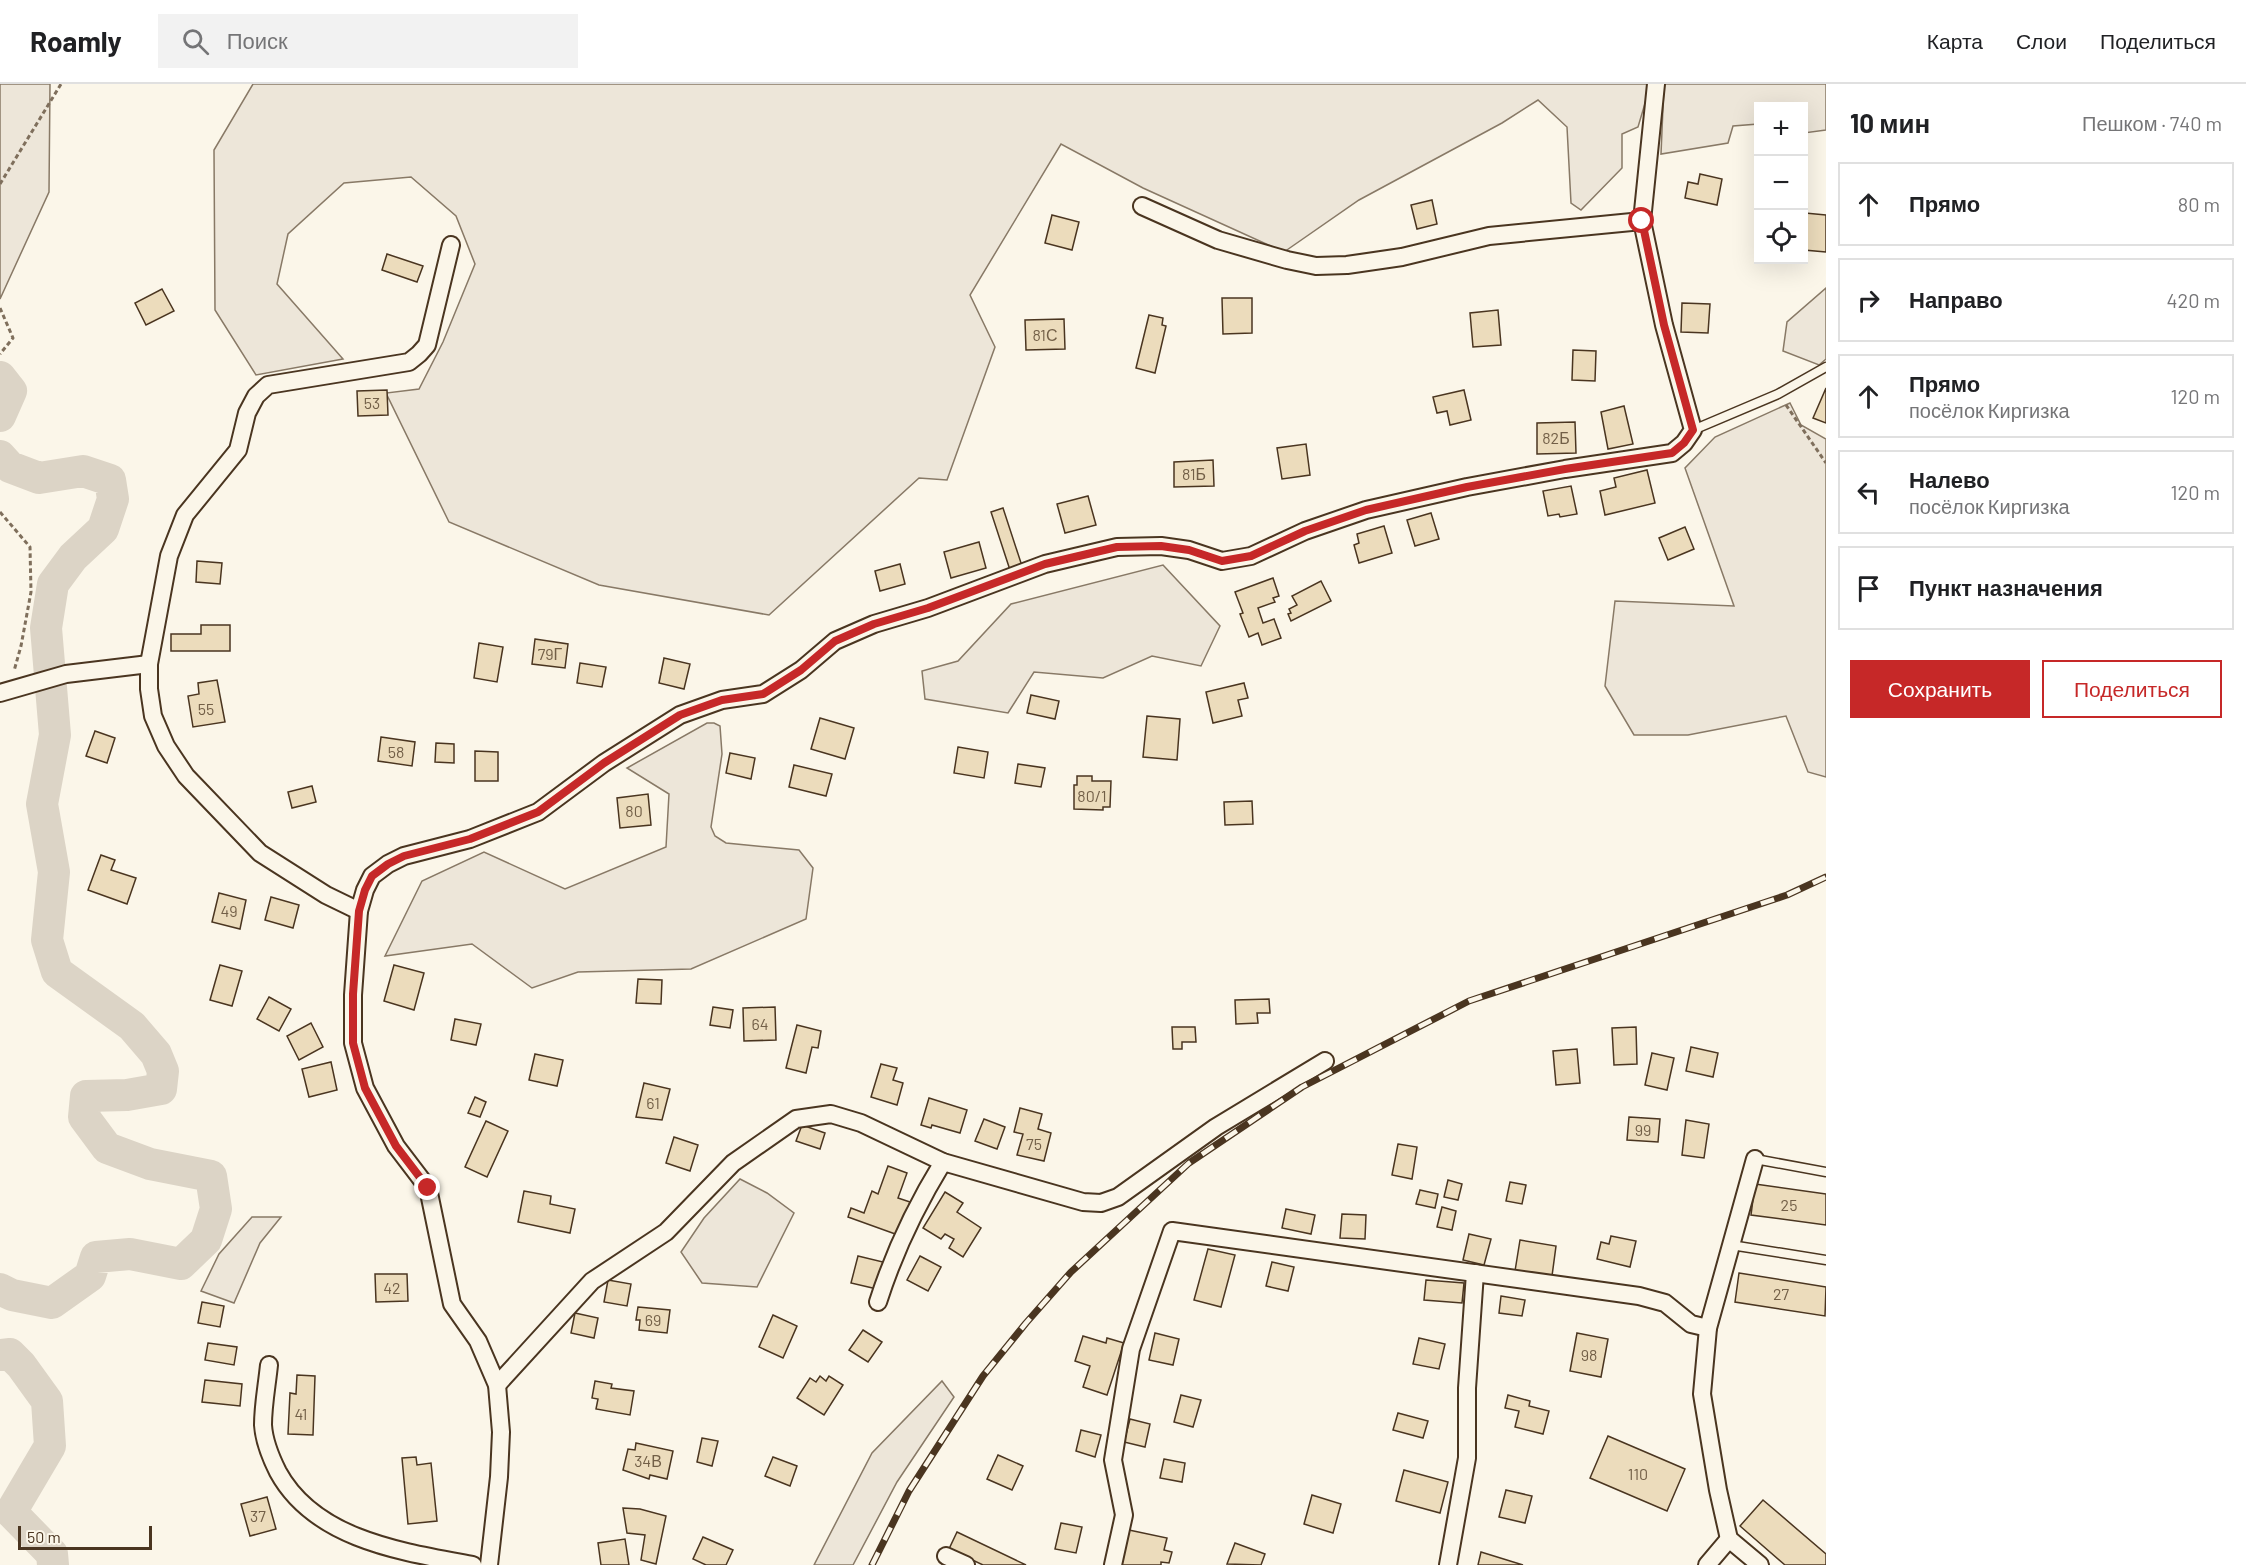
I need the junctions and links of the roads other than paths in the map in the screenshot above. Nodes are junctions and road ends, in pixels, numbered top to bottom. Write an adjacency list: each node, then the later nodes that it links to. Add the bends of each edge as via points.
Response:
1 (1656, 84): 3 (street)
2 (1142, 206): 3 (street, via 1218,240 1316,266 1347,266 1402,257 1489,236)
3 (1642, 221): 6 (street, via 1664,325)
4 (451, 245): 7 (street, via 427,345 409,362 268,385 256,396 247,413 238,450 185,515 177,533 169,556)
5 (1826, 367): 6 (lane)
6 (1693, 430): 9 (street, via 1672,453 1488,483 1366,510 1305,531 1251,556 1222,561 1161,546 1117,547 1045,564 938,605 874,624 835,641 801,670 763,694 722,700 680,715 604,763 538,812 470,839 388,864 372,876)
7 (149, 664): 8 (street, via 66,674); 9 (street, via 153,716 166,746 186,776 260,853)
8 (4, 692)
9 (359, 911): 20 (street, via 353,1043 365,1088 396,1146 428,1188 452,1304 477,1341)
10 (1325, 1061): 12 (street, via 1216,1127 1118,1197 1101,1203 1083,1202)
11 (1755, 1160): 13 (lane); 14 (street)
12 (943, 1162): 17 (street, via 919,1201); 20 (street, via 831,1114 796,1119 733,1163 666,1232 592,1281)
13 (1826, 1172)
14 (1731, 1245): 15 (lane); 18 (street)
15 (1826, 1260)
16 (1475, 1273): 18 (street, via 1639,1296 1665,1303 1691,1324); 26 (street, via 1172,1231 1131,1349 1113,1460 1124,1515); 27 (street, via 1467,1388 1467,1458)
17 (878, 1302)
18 (1708, 1328): 21 (street, via 1702,1394)
19 (269, 1365): 23 (street, via 263,1426 266,1443 288,1489 303,1505 326,1523 368,1541)
20 (497, 1385): 24 (street, via 501,1432)
21 (1729, 1539): 28 (street); 29 (street)
22 (946, 1556): 25 (street)
23 (473, 1565)
24 (489, 1565)
25 (966, 1565)
26 (1113, 1565)
27 (1448, 1565)
28 (1707, 1565)
29 (1760, 1565)

